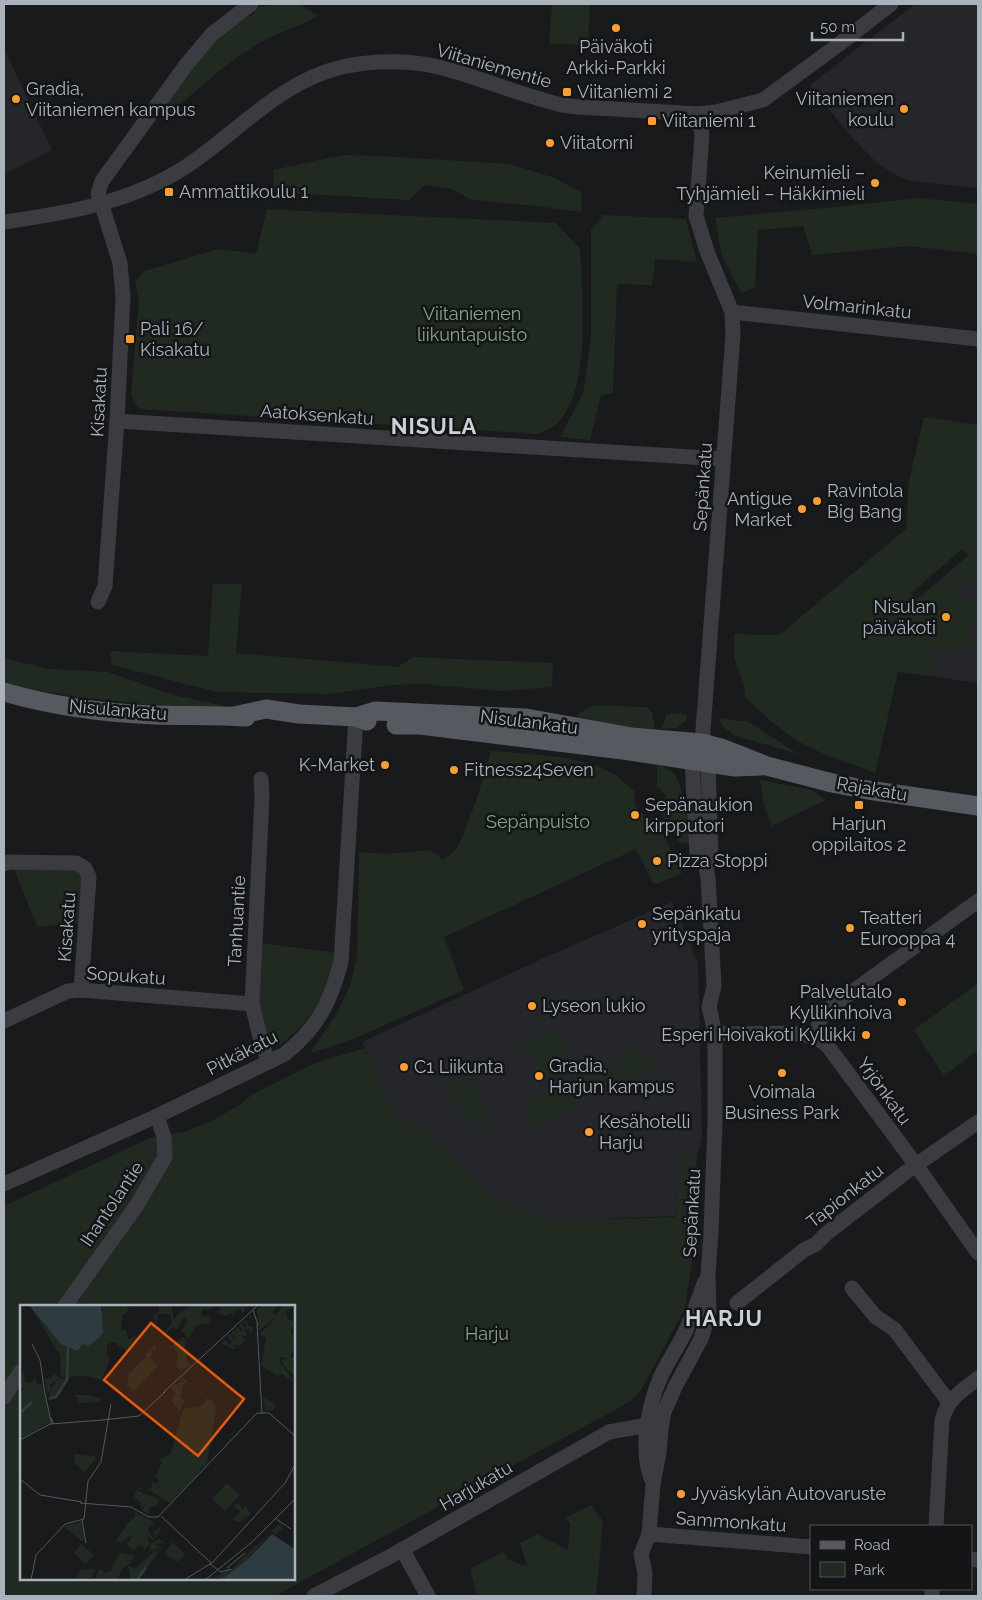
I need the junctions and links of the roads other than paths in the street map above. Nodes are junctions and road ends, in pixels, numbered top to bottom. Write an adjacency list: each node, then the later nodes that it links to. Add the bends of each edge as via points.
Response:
1 (251, 4): 4 (street, via 212,34 186,65 102,181 98,193)
2 (891, 4): 3 (street, Viitaniementie, via 763,100)
3 (698, 114): 4 (street, Viitaniementie, via 565,105 449,69 414,63 378,62 342,67 304,80 281,94 186,167 161,181); 6 (street, Sepänkatu, via 702,135 696,216)
4 (101, 204): 5 (street, Viitaniementie, via 56,215); 8 (street, Kisakatu, via 120,263 123,297)
5 (4, 222)
6 (732, 312): 7 (street, Volmarinkatu); 9 (street, Sepänkatu)
7 (978, 339)
8 (117, 421): 9 (street, Aatoksenkatu); 10 (street, Kisakatu, via 105,586)
9 (723, 459): 13 (street, Sepänkatu)
10 (98, 602)
11 (4, 692): 12 (main road, Nisulankatu, via 102,711 153,715 234,716 266,710)
12 (356, 717): 13 (main road, Nisulankatu, via 375,711 526,718 632,737); 14 (main road, Nisulankatu, via 374,724 420,725); 25 (street, Pitkäkatu, via 341,962 334,988 316,1021 296,1046)
13 (702, 743): 14 (street, Sepänkatu); 15 (main road, Rajakatu)
14 (700, 762): 15 (main road, Rajakatu, via 735,767); 23 (street, Sepänkatu, via 697,855 706,867 708,878 714,986 721,1007)
15 (767, 766): 17 (main road, Rajakatu, via 868,790)
16 (261, 779): 21 (street, Tanhuantie)
17 (978, 806)
18 (4, 864): 20 (street, Kisakatu, via 76,863 86,868 89,877)
19 (978, 901): 24 (street, via 827,1010)
20 (81, 990): 21 (street, Sopukatu); 22 (street, Sopukatu, via 68,991)
21 (252, 1004): 25 (street, Tanhuantie)
22 (4, 1021)
23 (715, 1033): 24 (street, via 792,1033); 38 (street, Sepänkatu, via 709,1313 701,1339)
24 (815, 1037): 28 (street, Yrjönkatu, via 827,1045)
25 (269, 1062): 26 (street, Pitkäkatu)
26 (157, 1116): 29 (street, Pitkäkatu); 33 (street, Ihantolantie, via 164,1137 165,1157 137,1205)
27 (978, 1122): 28 (street, Tapionkatu)
28 (916, 1165): 30 (street, Yrjönkatu); 32 (street, Tapionkatu)
29 (4, 1184)
30 (978, 1253)
31 (852, 1288): 37 (street, via 875,1316 895,1330)
32 (737, 1302)
33 (65, 1305)
34 (20, 1373): 36 (street)
35 (978, 1378): 37 (street)
36 (4, 1397)
37 (949, 1402): 39 (street, via 942,1420)
38 (654, 1428): 40 (street, Sepänkatu, via 646,1443 648,1470 653,1484); 42 (street, Harjukatu, via 642,1426 609,1432)
39 (936, 1525)
40 (649, 1534): 41 (street, Sammonkatu); 45 (street, Sepänkatu, via 654,1554 646,1573)
41 (810, 1547)
42 (402, 1549): 43 (street, Harjukatu); 44 (street)
43 (314, 1596)
44 (428, 1596)
45 (644, 1596)

